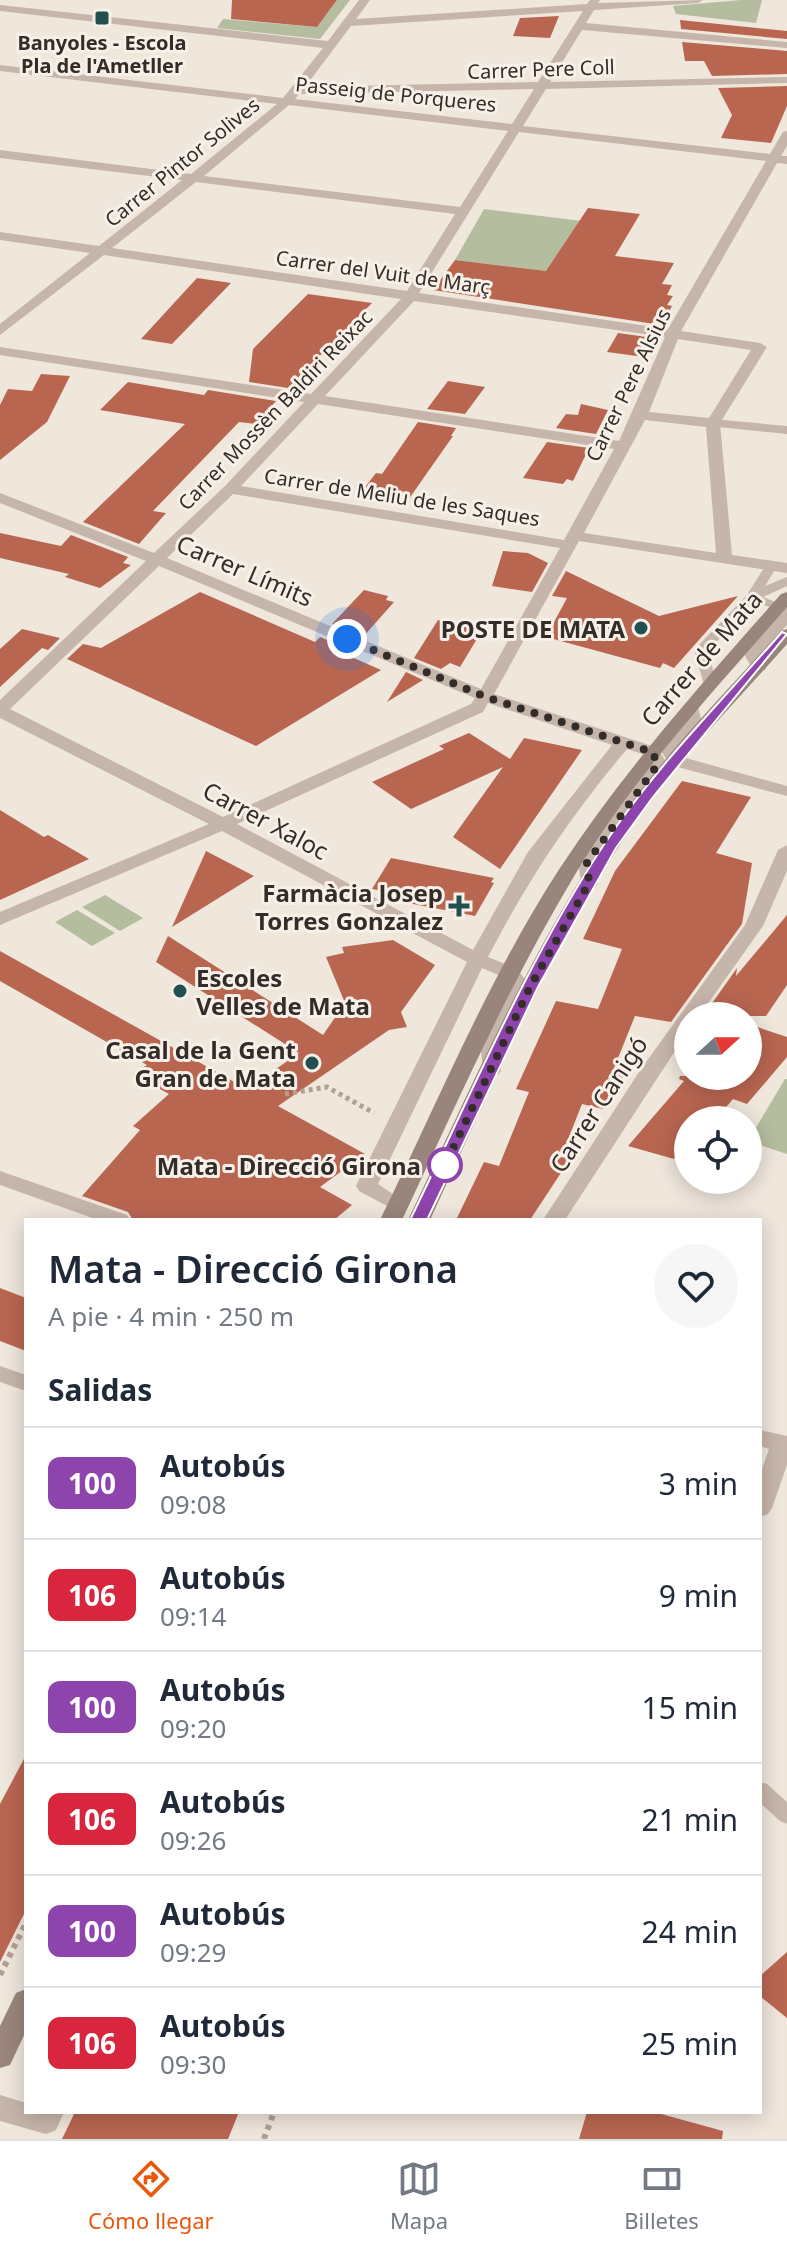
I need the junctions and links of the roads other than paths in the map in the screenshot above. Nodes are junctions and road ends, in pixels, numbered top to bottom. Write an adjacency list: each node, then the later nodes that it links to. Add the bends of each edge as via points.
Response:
1 (365, 0): 7 (street, Carrer Pintor Solives)
2 (459, 0): 6 (street)
3 (698, 0): 4 (street)
4 (592, 4): 6 (street); 8 (street, Carrer Mossèn Baldiri Reixac)
5 (0, 8): 9 (street)
6 (448, 17): 7 (street)
7 (348, 23): 9 (street, Carrer Pintor Solives)
8 (579, 26): 10 (street); 14 (street, Carrer Mossèn Baldiri Reixac)
9 (330, 45): 15 (street, Carrer Pintor Solives)
10 (787, 45)
11 (0, 68): 16 (street, Passeig de Porqueres)
12 (0, 76): 16 (street, Passeig de Porqueres)
13 (787, 80): 14 (street, Carrer Pere Coll)
14 (540, 87): 15 (street, Carrer Pere Coll); 17 (street, Carrer Mossèn Baldiri Reixac)
15 (296, 91): 16 (street, Carrer Pintor Solives)
16 (283, 105): 17 (street, Passeig de Porqueres); 20 (street, Carrer Pintor Solives)
17 (514, 132): 18 (street, Passeig de Porqueres); 21 (street, Carrer Mossèn Baldiri Reixac)
18 (782, 153): 26 (street, Carrer Pere Alsius, via 678,323)
19 (0, 154): 20 (street)
20 (194, 178): 21 (street); 23 (street, Carrer Pintor Solives)
21 (466, 212): 24 (street, Carrer Mossèn Baldiri Reixac)
22 (0, 236): 23 (street, Carrer del Vuit de Març)
23 (102, 250): 24 (street, Carrer del Vuit de Març); 25 (street, Carrer Pintor Solives)
24 (411, 296): 26 (street, Carrer del Vuit de Març); 28 (street, Carrer Mossèn Baldiri Reixac)
25 (0, 331)
26 (676, 335): 29 (street, Carrer Pere Alsius); 30 (street, Carrer del Vuit de Març, via 760,347)
27 (0, 351): 28 (street)
28 (312, 399): 32 (street); 33 (street, Carrer Mossèn Baldiri Reixac)
29 (640, 415): 30 (street); 32 (street, Carrer Pere Alsius)
30 (713, 423): 31 (street); 36 (street)
31 (787, 430)
32 (623, 446): 35 (street, Carrer Pere Alsius)
33 (230, 489): 35 (street, Carrer de Meliu de les Saques); 37 (street, Carrer Mossèn Baldiri Reixac)
34 (4, 505): 37 (street, Carrer Límits)
35 (571, 540): 36 (street, Carrer de Meliu de les Saques); 45 (street, Carrer Pere Alsius)
36 (724, 558): 38 (street, Carrer de Meliu de les Saques)
37 (158, 560): 45 (street, Carrer Límits); 47 (street, Carrer Mossèn Baldiri Reixac)
38 (779, 567): 40 (lane)
39 (787, 581): 40 (lane)
40 (752, 597): 41 (lane); 44 (lane, via 701,650)
41 (783, 601): 43 (street, via 784,619 752,654); 44 (main road, Carrer de Mata)
42 (787, 634): 43 (main road)
43 (759, 666): 50 (main road)
44 (710, 685): 46 (main road, Carrer de Mata)
45 (486, 697): 48 (street, Carrer Límits); 52 (street, via 477,708)
46 (690, 707): 49 (main road, Carrer de Mata); 50 (street, via 692,719 668,748)
47 (0, 710): 52 (street, Carrer Xaloc)
48 (623, 743): 49 (street, Carrer Límits); 56 (street, via 528,868)
49 (652, 752): 54 (street, via 658,764 587,863); 57 (main road, Carrer de Mata, via 568,870)
50 (685, 764): 51 (street); 54 (main road, via 609,848)
51 (787, 791)
52 (223, 824): 55 (street); 56 (street, Carrer Xaloc)
53 (787, 850): 58 (street, Carrer Canigó, via 754,926)
54 (589, 883): 60 (main road, via 530,987)
55 (0, 919)
56 (478, 960): 57 (street, Carrer Xaloc); 63 (street, via 366,1186)
57 (510, 973): 60 (street, via 519,984 490,1044); 61 (main road, Carrer de Mata)
58 (699, 1002)
59 (674, 1037): 66 (street, Carrer Canigó)
60 (491, 1071): 65 (main road)
61 (422, 1154): 63 (street, via 421,1178)
62 (0, 1178): 64 (street)
63 (397, 1215)
64 (113, 1218)
65 (420, 1218)
66 (555, 1218)
67 (0, 1374): 68 (street)
68 (24, 1382)
69 (777, 1442): 70 (street)
70 (762, 1500)
71 (762, 1792): 72 (lane)
72 (787, 1815)
73 (24, 2005): 74 (main road)
74 (0, 2056)
75 (0, 2108): 76 (street, via 46,2121)
76 (49, 2114)

